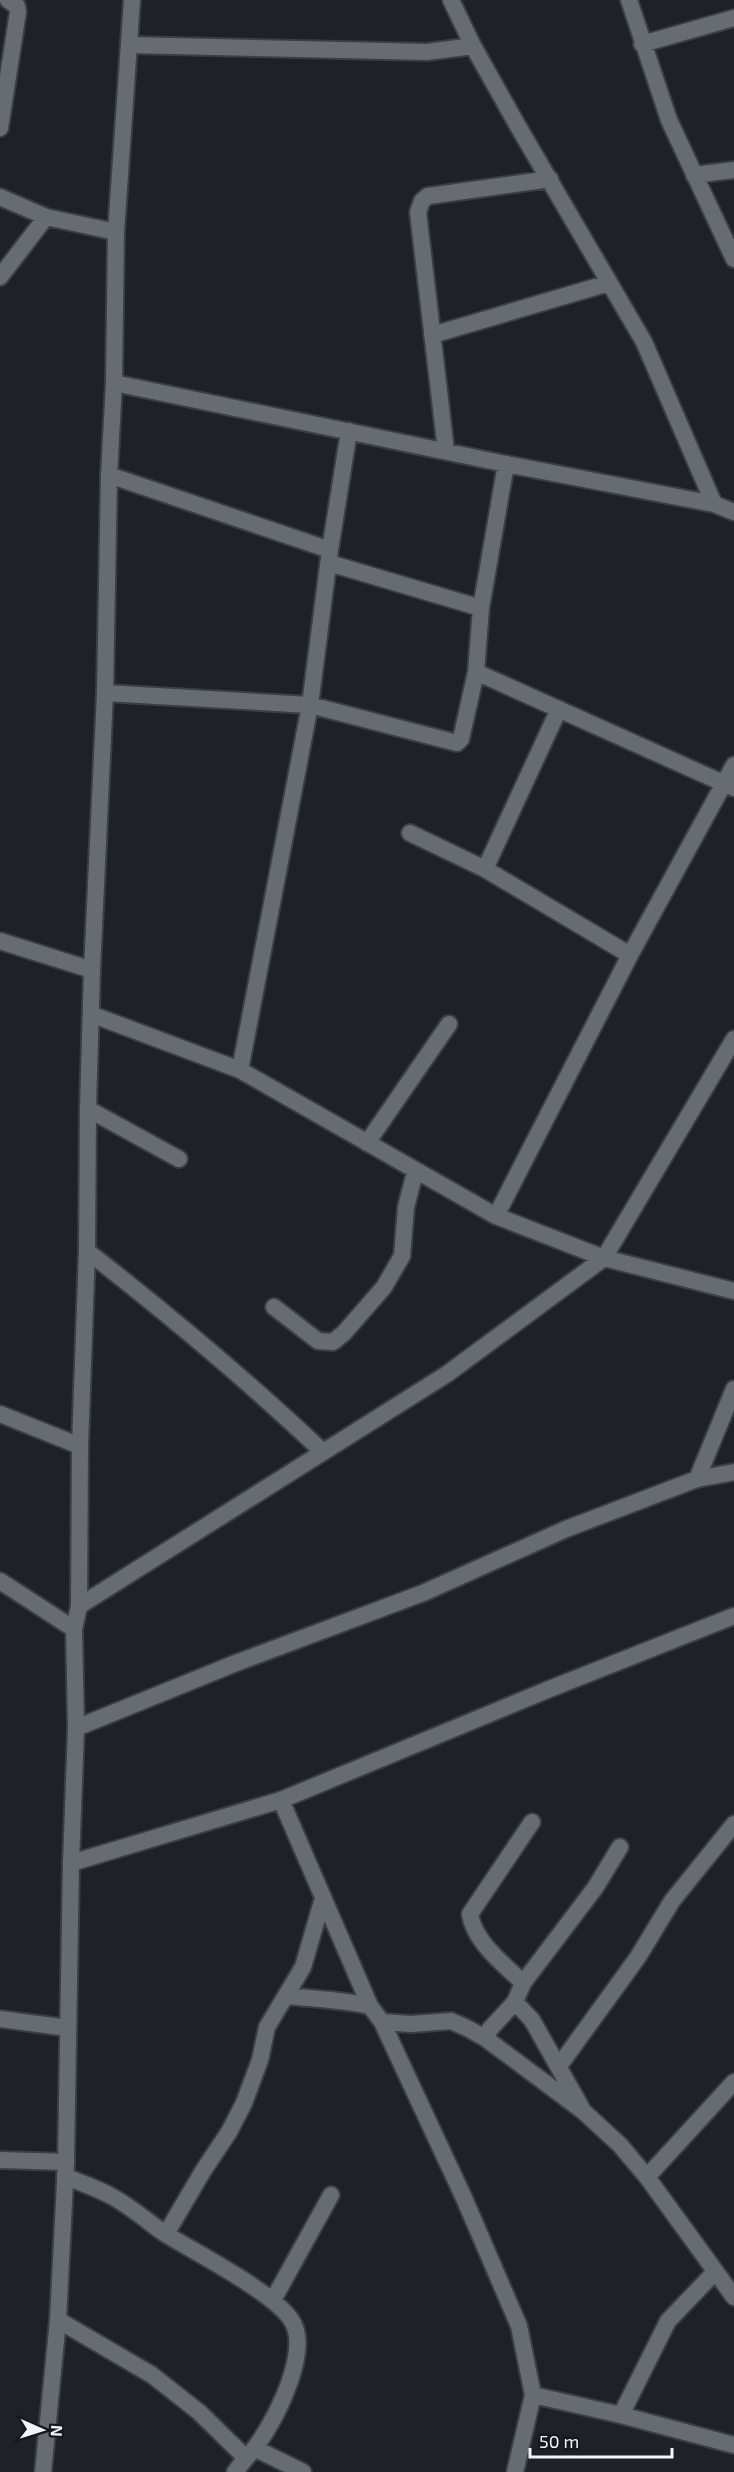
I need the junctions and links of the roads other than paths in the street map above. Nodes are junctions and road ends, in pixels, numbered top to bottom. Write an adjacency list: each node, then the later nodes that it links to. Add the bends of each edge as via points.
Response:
1 (8, 0): 9 (street, via 17,6 18,12)
2 (132, 0): 7 (street)
3 (451, 0): 8 (street)
4 (629, 0): 6 (street)
5 (734, 18): 6 (street)
6 (642, 44): 11 (street)
7 (130, 45): 8 (street, via 427,52); 15 (street)
8 (473, 46): 12 (street)
9 (0, 128)
10 (734, 170): 11 (street)
11 (694, 175): 16 (street)
12 (550, 179): 18 (street); 19 (street, via 428,196 422,201 418,212)
13 (0, 197): 14 (street)
14 (46, 217): 15 (street); 17 (street)
15 (116, 232): 20 (street)
16 (734, 259)
17 (0, 277)
18 (609, 283): 19 (street); 25 (street, via 644,342)
19 (432, 335): 22 (street)
20 (114, 383): 21 (street); 24 (street)
21 (348, 431): 22 (street); 27 (street)
22 (446, 451): 23 (street)
23 (506, 464): 25 (street); 28 (street)
24 (109, 475): 27 (street); 30 (street)
25 (714, 504): 26 (street)
26 (734, 512)
27 (329, 556): 28 (street); 31 (street)
28 (481, 608): 29 (street)
29 (476, 672): 31 (street, via 457,743); 32 (street)
30 (105, 693): 31 (street); 39 (street)
31 (310, 705): 43 (street)
32 (559, 709): 34 (street); 36 (street)
33 (734, 765): 34 (street)
34 (729, 786): 38 (street)
35 (410, 833): 36 (street)
36 (485, 869): 38 (street)
37 (2, 947): 39 (street)
38 (630, 955): 48 (street)
39 (92, 970): 40 (street)
40 (93, 1015): 43 (street); 44 (street)
41 (449, 1024): 45 (street)
42 (734, 1039): 50 (street)
43 (240, 1070): 45 (street)
44 (88, 1109): 46 (street); 49 (street)
45 (367, 1143): 47 (street)
46 (179, 1159)
47 (415, 1172): 48 (street); 52 (street, via 406,1207 402,1256 384,1287 344,1333 333,1342 318,1341)
48 (496, 1216): 50 (street)
49 (87, 1251): 55 (street); 56 (street, via 211,1350)
50 (604, 1258): 51 (street); 56 (street, via 447,1374)
51 (734, 1291)
52 (274, 1307)
53 (734, 1389): 58 (street)
54 (0, 1414): 55 (street)
55 (80, 1446): 60 (street)
56 (323, 1452): 60 (street)
57 (734, 1472): 58 (street)
58 (697, 1479): 63 (street, via 566,1529 423,1593)
59 (0, 1581): 62 (street)
60 (79, 1606): 62 (street)
61 (734, 1616): 64 (street)
62 (74, 1629): 63 (street)
63 (76, 1728): 68 (street)
64 (281, 1800): 68 (street); 69 (street)
65 (532, 1822): 70 (street, via 470,1914 479,1937)
66 (734, 1824): 78 (street, via 672,1901 638,1957)
67 (620, 1847): 70 (street, via 595,1888)
68 (71, 1863): 76 (street)
69 (323, 1898): 71 (street, via 303,1967); 73 (street)
70 (523, 1983): 72 (street)
71 (288, 1996): 73 (street); 85 (street, via 267,2027 260,2060 230,2132)
72 (515, 2002): 77 (street); 78 (street, via 532,2020)
73 (370, 2006): 75 (street)
74 (0, 2019): 76 (street)
75 (382, 2022): 77 (street, via 450,2021); 90 (street, via 519,2326)
76 (68, 2028): 82 (street)
77 (485, 2038): 80 (street)
78 (559, 2066): 80 (street)
79 (734, 2082): 83 (street)
80 (583, 2111): 83 (street)
81 (0, 2160): 82 (street)
82 (66, 2169): 85 (street); 89 (street)
83 (647, 2177): 86 (street)
84 (331, 2195): 88 (street)
85 (166, 2234): 88 (street)
86 (714, 2273): 87 (street); 91 (street, via 668,2321)
87 (734, 2297)
88 (273, 2300): 93 (street, via 296,2327 298,2342 278,2409)
89 (58, 2320): 93 (street, via 152,2375); 94 (street)
90 (533, 2395): 91 (street); 97 (street)
91 (621, 2415): 92 (street)
92 (734, 2445)
93 (251, 2453): 95 (street); 96 (street)
94 (43, 2472)
95 (235, 2472)
96 (303, 2472)
97 (515, 2472)

